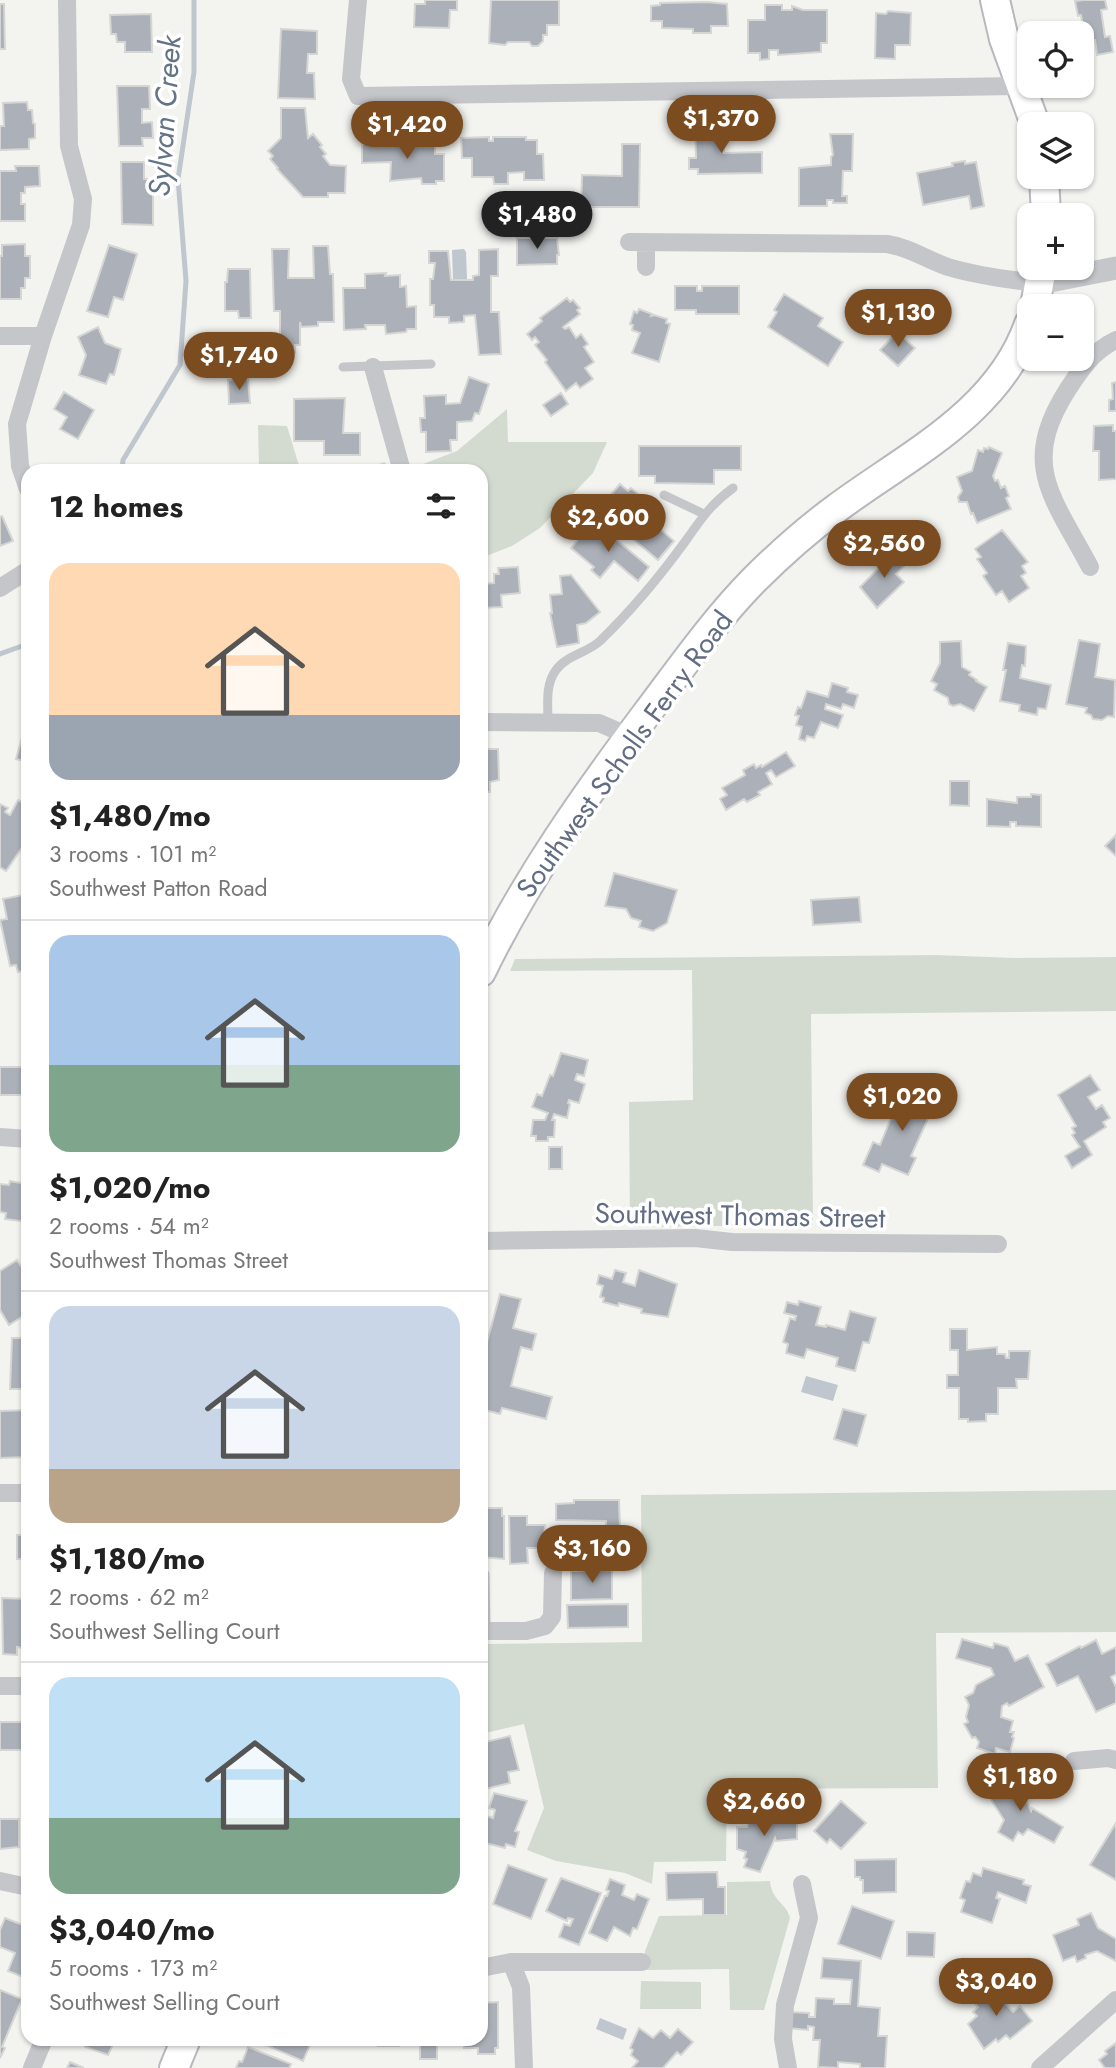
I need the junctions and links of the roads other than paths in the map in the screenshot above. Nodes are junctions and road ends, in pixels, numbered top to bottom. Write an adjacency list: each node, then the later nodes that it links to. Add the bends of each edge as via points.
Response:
1 (67, 0): 10 (street, via 69,146 83,199 81,225)
2 (358, 0): 5 (street, via 351,79 358,96)
3 (995, 0): 4 (main road)
4 (1017, 75)
5 (1017, 86)
6 (646, 267): 8 (street, via 638,242 887,244 952,268)
7 (1116, 268): 8 (street)
8 (1039, 286)
9 (0, 336): 10 (street)
10 (43, 336): 17 (street, via 17,424)
11 (1116, 340): 21 (street, via 1093,354 1080,370 1046,429 1043,449 1043,470 1051,493)
12 (1017, 351): 26 (main road, Southwest Scholls Ferry Road, via 956,424 836,508 754,581 696,645)
13 (431, 365): 15 (lane)
14 (343, 367): 15 (lane)
15 (373, 367): 16 (street)
16 (400, 464)
17 (21, 469)
18 (733, 488): 20 (lane)
19 (664, 495): 20 (lane)
20 (704, 514): 25 (lane, via 625,616 597,644 558,667 548,694)
21 (1090, 567)
22 (21, 574): 23 (street)
23 (0, 588)
24 (488, 722): 25 (street)
25 (548, 722): 26 (street, via 599,723)
26 (629, 736): 27 (main road, Southwest Scholls Ferry Road, via 522,893)
27 (488, 959)
28 (0, 1137): 29 (street)
29 (21, 1138)
30 (488, 1241): 31 (street, Southwest Thomas Street, via 695,1238)
31 (998, 1244)
32 (0, 1493): 33 (street)
33 (21, 1493)
34 (553, 1573): 35 (street, via 552,1617 545,1626)
35 (488, 1631)
36 (0, 1686): 37 (street)
37 (21, 1686)
38 (1116, 1760): 39 (street)
39 (1074, 1761)
40 (0, 1881): 42 (street)
41 (802, 1884): 52 (street, via 809,1917 785,2005 783,2039)
42 (21, 1885)
43 (511, 1962): 44 (street); 45 (street); 51 (street, via 521,1987)
44 (642, 1962)
45 (488, 1967)
46 (1116, 2000): 53 (street)
47 (41, 2046): 49 (street)
48 (183, 2046): 50 (main road)
49 (32, 2068)
50 (174, 2068)
51 (524, 2068)
52 (788, 2068)
53 (1040, 2068)

